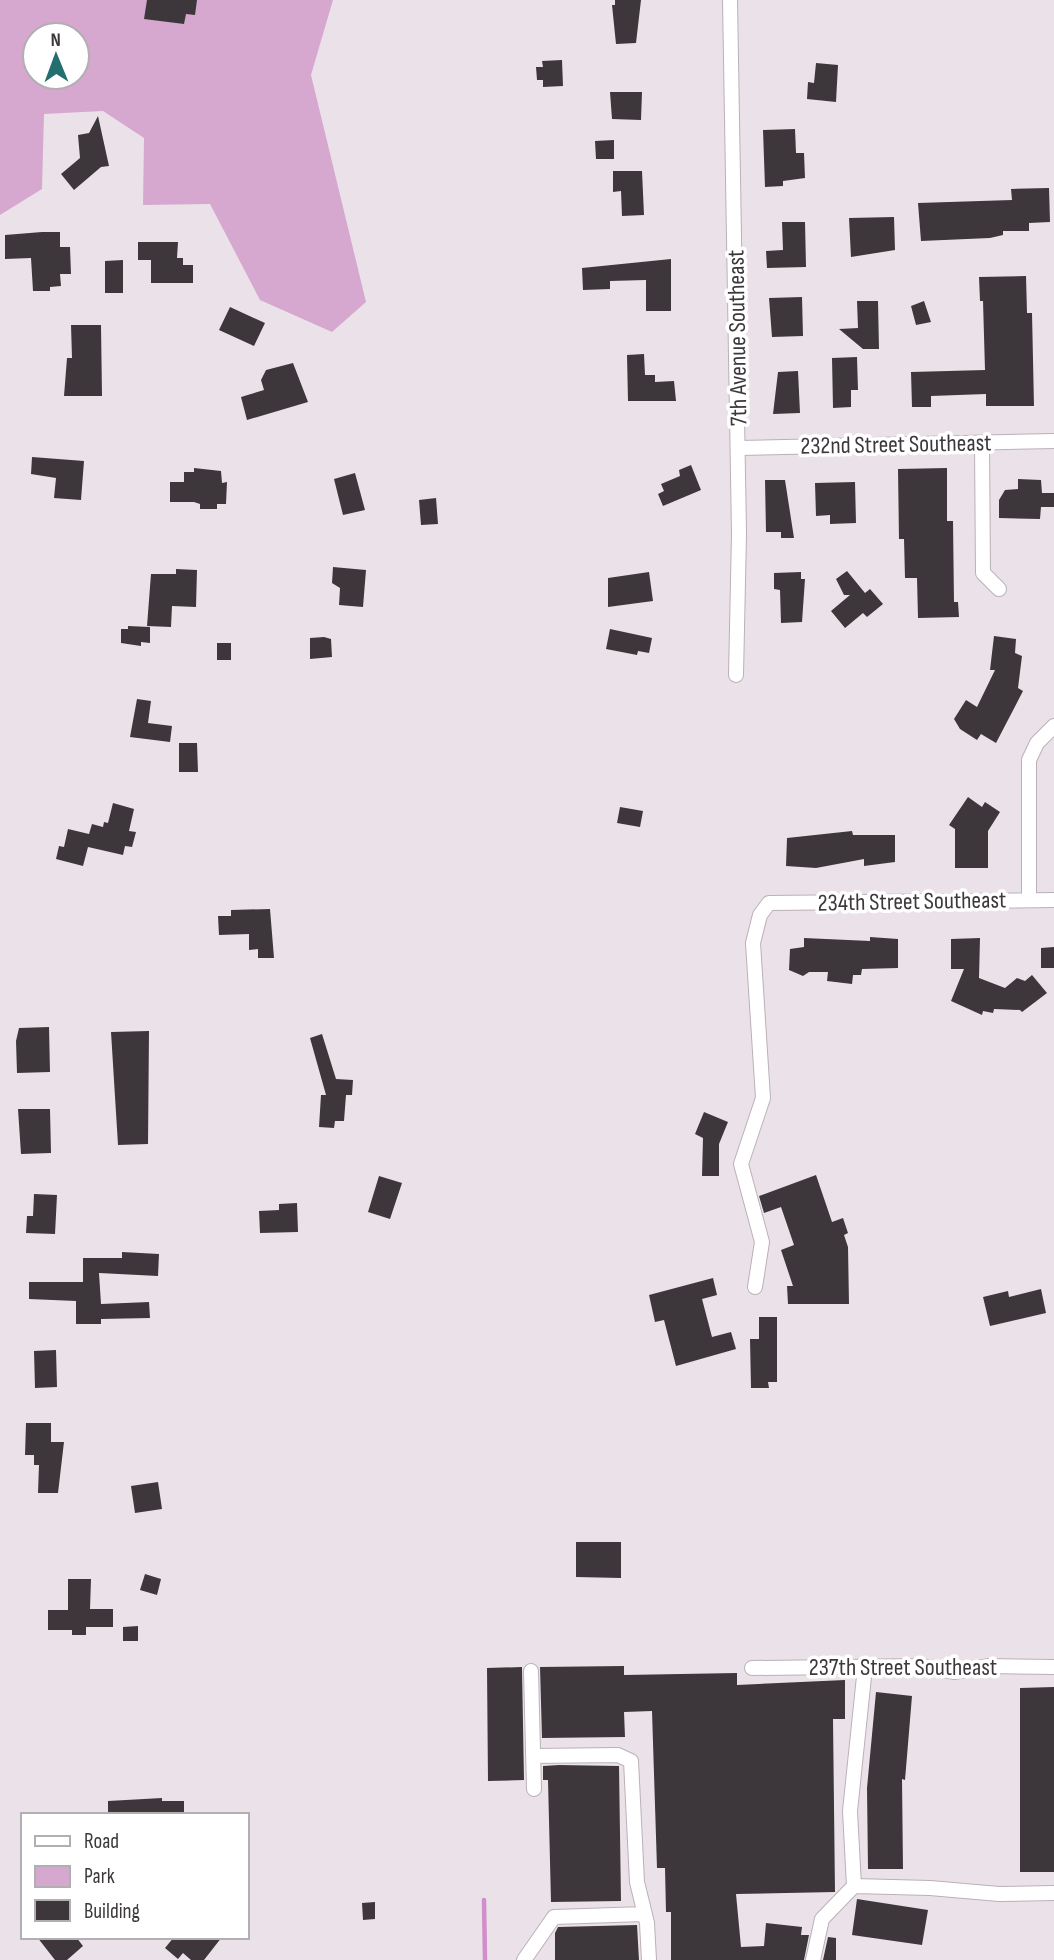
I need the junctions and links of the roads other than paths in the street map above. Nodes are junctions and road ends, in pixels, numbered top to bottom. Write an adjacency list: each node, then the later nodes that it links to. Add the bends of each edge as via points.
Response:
1 (730, 0): 4 (street, 7th Avenue Southeast)
2 (1054, 441): 3 (street, 232nd Street Southeast)
3 (982, 443): 4 (street, 232nd Street Southeast); 5 (street, via 983,573)
4 (739, 447): 6 (street, 7th Avenue Southeast)
5 (999, 589)
6 (736, 675)
7 (1050, 729): 8 (street, via 1029,760)
8 (1029, 900): 9 (street, 234th Street Southeast); 10 (street, 234th Street Southeast, via 769,903 760,915 753,943 763,1098 741,1164 762,1242)
9 (1054, 900)
10 (755, 1287)
11 (865, 1667): 12 (street, 237th Street Southeast, via 921,1666 956,1672 988,1666); 13 (street, 237th Street Southeast); 17 (street, via 850,1811)
12 (1054, 1667)
13 (751, 1668)
14 (531, 1671): 15 (street)
15 (533, 1756): 16 (street); 19 (street, via 618,1755 631,1761 637,1882)
16 (534, 1789)
17 (854, 1886): 18 (street); 22 (street, via 822,1919)
18 (1054, 1893)
19 (644, 1914): 20 (street, via 554,1917); 21 (street)
20 (528, 1954)
21 (649, 1960)
22 (813, 1960)

